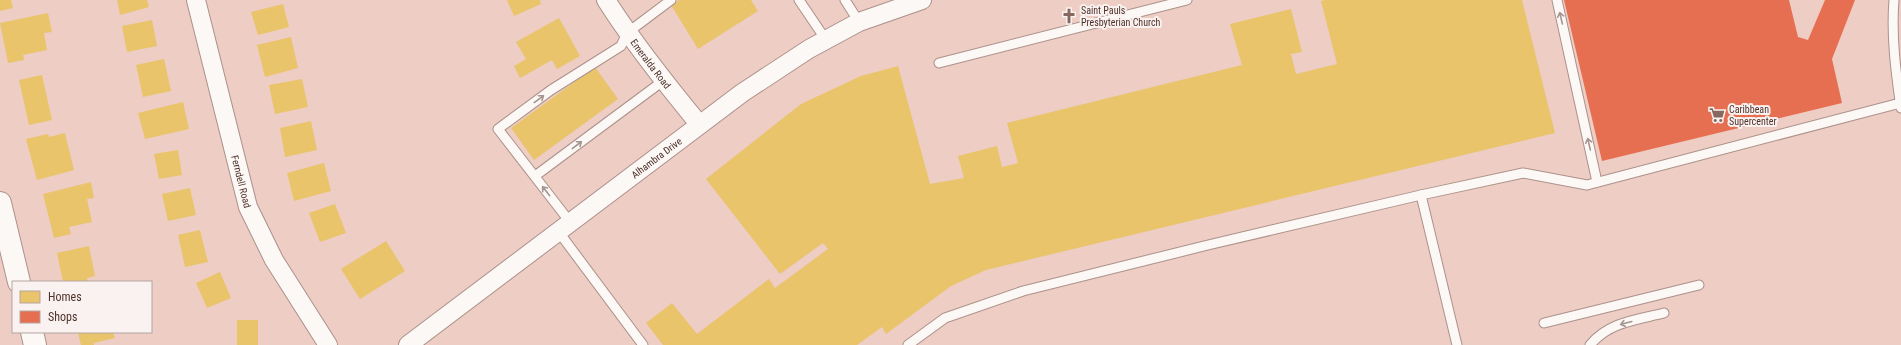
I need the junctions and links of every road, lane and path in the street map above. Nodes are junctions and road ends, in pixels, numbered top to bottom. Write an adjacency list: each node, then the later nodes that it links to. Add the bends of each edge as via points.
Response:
1 (196, 0): 28 (street, Ferndell Road, via 248,207 274,260)
2 (606, 0): 11 (street, Emeralda Road)
3 (671, 0): 11 (lane)
4 (799, 0): 12 (lane)
5 (845, 0): 10 (lane)
6 (1187, 0): 13 (lane)
7 (1557, 0): 18 (lane, one-way to 7)
8 (1894, 0): 15 (lane, via 1892,17)
9 (911, 2): 10 (street, Alhambra Drive)
10 (859, 22): 12 (street, Alhambra Drive)
11 (627, 33): 14 (street, Emeralda Road); 17 (lane, one-way to 11, via 498,129 551,90 621,46)
12 (826, 40): 16 (street, Alhambra Drive, via 742,93)
13 (939, 63)
14 (663, 81): 16 (street, Emeralda Road); 17 (lane, one-way to 14)
15 (1901, 105): 18 (lane)
16 (699, 124): 21 (street, Alhambra Drive)
17 (535, 176): 21 (lane, one-way to 17)
18 (1597, 182): 19 (lane, via 1587,185 1523,173)
19 (1421, 195): 31 (lane, via 1023,291 945,318); 32 (lane)
20 (0, 203): 22 (street)
21 (564, 227): 29 (street, Alhambra Drive); 30 (lane)
22 (19, 281)
23 (1699, 285): 25 (lane)
24 (1664, 314): 33 (lane, one-way to 33, via 1610,327 1598,335)
25 (1544, 323)
26 (32, 333): 27 (street)
27 (35, 345)
28 (328, 345)
29 (408, 345)
30 (643, 345)
31 (908, 345)
32 (1457, 345)
33 (1590, 345)

